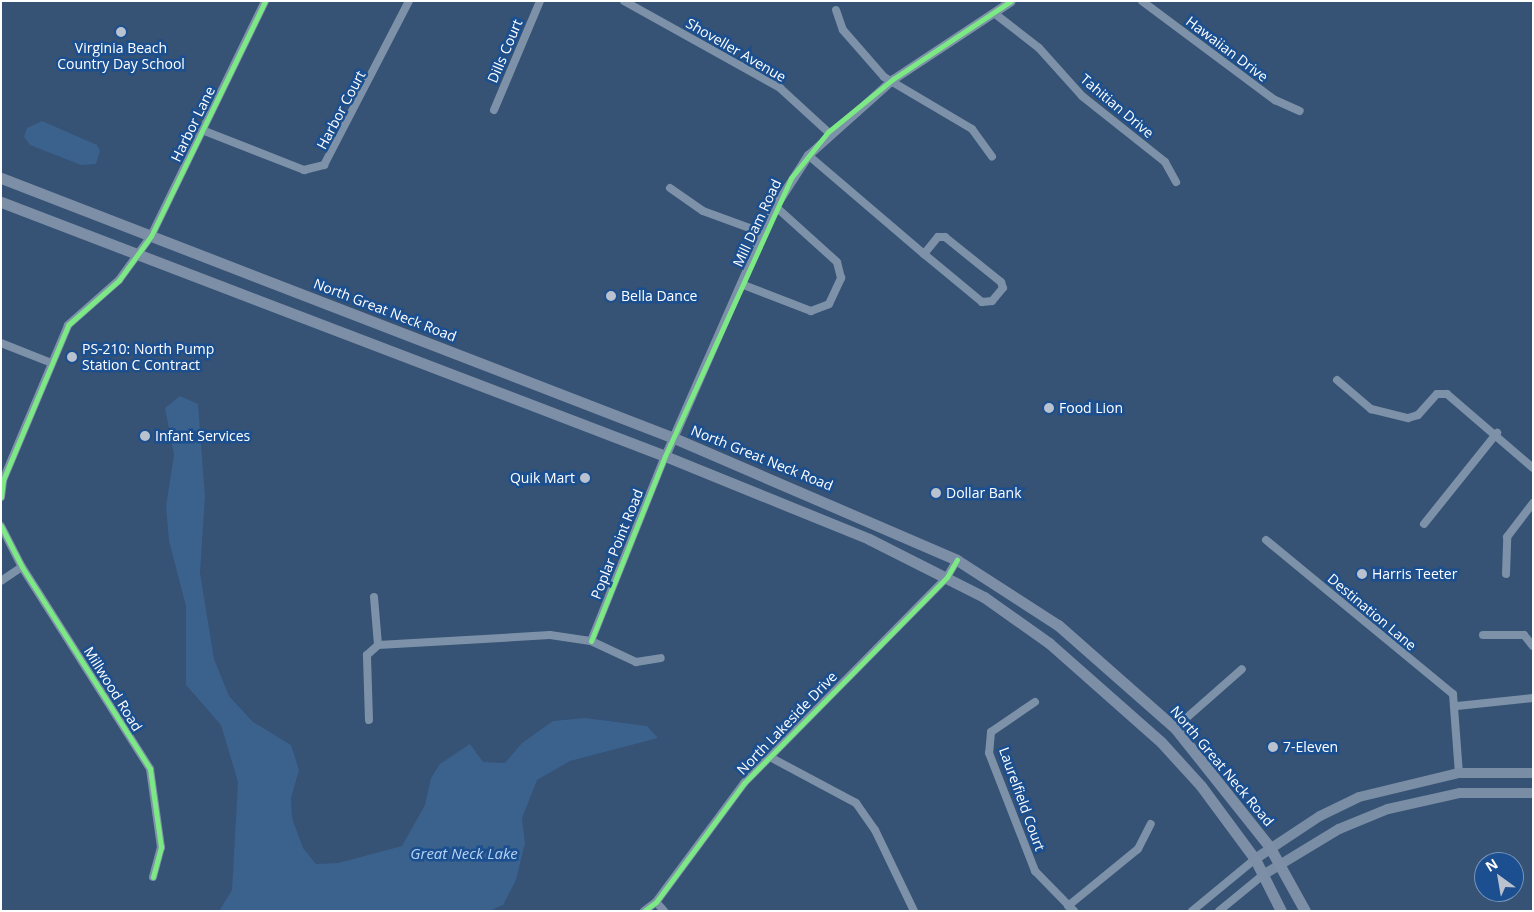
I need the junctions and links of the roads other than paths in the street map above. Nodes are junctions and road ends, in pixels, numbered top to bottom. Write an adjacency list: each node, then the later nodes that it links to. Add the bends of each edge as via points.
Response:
1 (265, 1): 12 (street, Harbor Lane)
2 (409, 1): 12 (street, Harbor Court, via 324,165 304,170)
3 (540, 1): 10 (street, Dills Court)
4 (624, 1): 13 (street, Shoveller Avenue, via 780,88)
5 (1011, 1): 8 (street, Mill Dam Road)
6 (1142, 1): 11 (street, Hawaiian Drive, via 1275,100)
7 (836, 10): 9 (street, via 843,30 858,49 884,77)
8 (994, 12): 9 (street, Mill Dam Road); 17 (street, Tahitian Drive, via 1039,48 1082,96 1165,162)
9 (893, 79): 13 (street, Mill Dam Road); 15 (street, via 972,129)
10 (494, 110)
11 (1300, 111)
12 (202, 130): 22 (street, Harbor Lane)
13 (828, 132): 14 (street, Mill Dam Road)
14 (808, 155): 20 (street, Mill Dam Road); 24 (street)
15 (992, 157)
16 (1, 178): 22 (main road, North Great Neck Road)
17 (1176, 182)
18 (670, 188): 21 (street, via 703,212)
19 (1, 202): 23 (main road, North Great Neck Road)
20 (775, 206): 21 (street, Mill Dam Road); 25 (street, via 837,262 841,278 829,304 810,311)
21 (763, 233): 25 (street, Mill Dam Road)
22 (151, 236): 23 (street, Harbor Lane); 30 (main road, North Great Neck Road)
23 (138, 254): 27 (street, via 119,280 68,325); 31 (main road, North Great Neck Road)
24 (924, 254): 24 (street, via 982,302 992,301 1003,288 1002,282 945,236)
25 (741, 284): 30 (street, Mill Dam Road)
26 (1, 343): 27 (street)
27 (49, 362): 33 (street)
28 (1337, 380): 29 (street, via 1371,409 1408,418 1418,416 1437,394 1447,394)
29 (1496, 433): 32 (street); 36 (street)
30 (674, 438): 31 (street, Mill Dam Road); 39 (main road, North Great Neck Road)
31 (665, 456): 42 (main road, North Great Neck Road, via 870,539); 46 (street, Poplar Point Road)
32 (1533, 468)
33 (2, 480): 34 (street)
34 (1, 497)
35 (1533, 503): 41 (street, via 1507,537)
36 (1424, 524)
37 (1, 526): 40 (street, Millwood Road)
38 (1266, 540): 55 (street, Destination Lane, via 1453,694)
39 (957, 560): 42 (street, North Lakeside Drive); 57 (main road, North Great Neck Road, via 1058,625)
40 (22, 568): 43 (street); 67 (street, Millwood Road, via 150,769 160,847)
41 (1506, 574)
42 (947, 577): 58 (street, North Lakeside Drive); 64 (main road, North Great Neck Road, via 1049,643 1162,742 1202,786)
43 (1, 582)
44 (374, 598): 47 (street)
45 (1483, 635): 48 (street, via 1524,635)
46 (591, 642): 47 (street, via 538,635); 49 (street, via 636,662)
47 (378, 645): 56 (street, via 367,655)
48 (1533, 646)
49 (661, 658)
50 (1242, 669): 57 (street)
51 (1510, 693): 54 (street)
52 (1533, 698): 54 (street)
53 (1036, 702): 69 (street, Laurelfield Court, via 991,732 989,753 1035,871)
54 (1510, 702): 55 (street)
55 (1457, 706): 59 (street)
56 (369, 720)
57 (1174, 728): 63 (main road, North Great Neck Road)
58 (768, 756): 68 (street, North Lakeside Drive, via 725,806); 72 (street, via 856,803 876,830)
59 (1459, 772): 60 (main road); 63 (main road, via 1346,802)
60 (1533, 773)
61 (1533, 793): 65 (main road, via 1460,793 1388,808)
62 (1151, 824): 69 (street, via 1138,849)
63 (1268, 846): 64 (main road); 65 (main road, North Great Neck Road)
64 (1254, 859): 66 (main road, North Great Neck Road); 73 (street)
65 (1278, 862): 66 (main road); 76 (main road, North Great Neck Road)
66 (1263, 875): 74 (street); 75 (main road, North Great Neck Road)
67 (153, 877)
68 (656, 902): 70 (street, North Lakeside Drive); 71 (street)
69 (1071, 908)
70 (644, 911)
71 (664, 911)
72 (914, 911)
73 (1192, 911)
74 (1219, 911)
75 (1281, 911)
76 (1305, 911)

